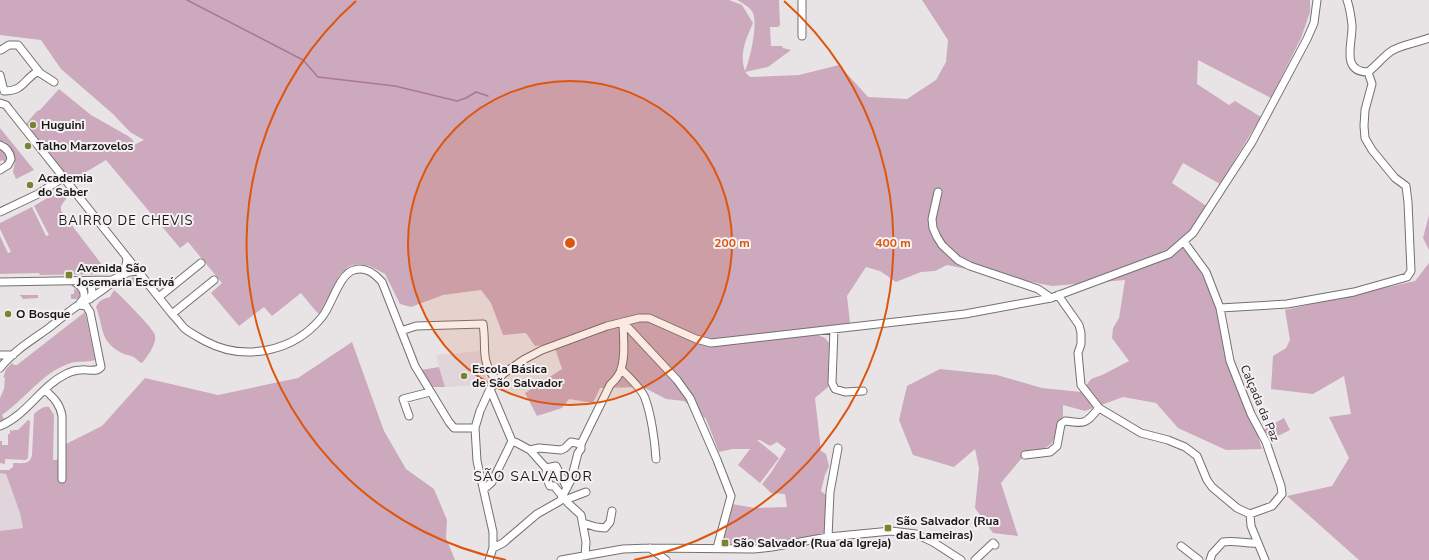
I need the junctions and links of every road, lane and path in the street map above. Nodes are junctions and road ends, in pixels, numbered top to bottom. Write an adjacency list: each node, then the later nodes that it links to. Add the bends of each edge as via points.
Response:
1 (802, 0): 4 (street)
2 (1317, 0): 19 (street, via 1314,23 1307,39 1252,142 1193,233)
3 (1347, 0): 7 (street, via 1352,26 1349,54 1354,68 1360,72)
4 (802, 36)
5 (1429, 38): 7 (street, via 1390,52)
6 (0, 51): 8 (street, via 9,45 18,45)
7 (1368, 72): 33 (street, via 1372,84 1366,110 1365,138 1395,178 1406,186 1411,270 1407,277 1354,292 1287,304)
8 (40, 73): 10 (street); 11 (street, via 32,74 22,86 13,91)
9 (0, 76): 11 (street)
10 (54, 82)
11 (4, 91): 12 (street)
12 (0, 99)
13 (0, 103): 16 (street, via 6,105)
14 (0, 146): 15 (street, via 9,151 11,158 8,165)
15 (0, 170)
16 (64, 177): 18 (street, via 38,194); 20 (street)
17 (938, 192): 30 (street, via 932,218 933,228 937,237 958,260 1038,289)
18 (0, 212)
19 (1184, 242): 28 (street, via 1169,254); 33 (street, Calçada da Paz, via 1206,272)
20 (126, 256): 22 (street); 23 (street, via 126,266)
21 (201, 263): 29 (street)
22 (138, 271): 23 (street, via 129,272); 29 (street)
23 (116, 279): 26 (street); 31 (street)
24 (72, 280): 26 (street); 27 (street); 32 (street, via 82,287 85,295)
25 (214, 280): 35 (street)
26 (92, 281): 31 (street)
27 (0, 282)
28 (1058, 295): 30 (street); 51 (street, via 1079,325 1081,344 1078,353 1082,385)
29 (159, 297): 35 (street)
30 (1051, 298): 37 (street, via 965,314)
31 (89, 300): 32 (street); 34 (street, via 92,299)
32 (79, 306): 34 (street, via 86,306); 40 (street)
33 (1220, 308): 68 (street, Calçada da Paz, via 1230,360 1251,414 1266,442 1281,486 1282,494 1272,506)
34 (90, 312): 46 (street, via 101,367 97,370 80,370 66,374)
35 (172, 314): 38 (street, via 191,333 214,346 252,352 273,350 294,341 321,318 345,276 353,270 368,270 382,282)
36 (623, 322): 37 (street, via 649,318 710,343); 43 (street, via 624,356); 44 (street, via 536,353 502,374); 77 (street, via 686,392 717,460 731,496)
37 (834, 329): 47 (street, via 832,383 835,389 845,392)
38 (401, 331): 44 (street, via 416,326 483,324 485,360); 48 (street, via 415,366)
39 (0, 355): 40 (street)
40 (13, 355): 41 (street); 42 (street)
41 (0, 358)
42 (0, 368)
43 (621, 369): 56 (street, via 610,385); 60 (street, via 645,396)
44 (497, 381): 45 (street)
45 (490, 389): 49 (street); 50 (street)
46 (45, 390): 53 (street, via 15,418); 62 (street, via 61,408)
47 (863, 391)
48 (430, 392): 52 (street, via 403,399); 54 (street, via 454,428)
49 (484, 404): 50 (street); 54 (street)
50 (497, 407): 55 (street)
51 (1100, 408): 59 (street, via 1083,423 1064,421 1061,424 1057,446 1050,452); 68 (street, via 1141,433 1186,448 1197,456 1206,480 1212,487 1237,508)
52 (409, 416)
53 (0, 426)
54 (475, 428): 64 (street, via 477,461)
55 (512, 441): 58 (street); 64 (street, via 492,482)
56 (581, 444): 58 (street, via 571,442 561,450); 63 (street)
57 (838, 448): 70 (street, via 830,492)
58 (530, 450): 61 (street)
59 (1025, 455)
60 (656, 459)
61 (546, 468): 63 (street, via 556,466); 66 (street, via 548,483)
62 (62, 479)
63 (567, 488): 66 (street)
64 (484, 490): 74 (street, via 493,532)
65 (586, 492): 66 (street)
66 (564, 498): 69 (street, via 581,515); 74 (street, via 537,514 503,543)
67 (612, 511): 69 (street, via 610,522 604,528)
68 (1250, 514): 71 (street, via 1251,526)
69 (583, 523): 78 (street)
70 (828, 537): 77 (street, via 754,549); 82 (street, via 887,530 906,532 933,542)
71 (1258, 543): 85 (street, via 1248,544 1232,540 1223,542); 86 (street)
72 (995, 545): 83 (street, via 993,543)
73 (1181, 546): 84 (street)
74 (493, 548): 79 (street)
75 (650, 548): 76 (street); 78 (street, via 623,549); 81 (street)
76 (665, 548): 77 (street); 81 (street)
77 (717, 548)
78 (585, 556): 80 (street)
79 (489, 560)
80 (561, 560)
81 (666, 560)
82 (961, 560)
83 (975, 560)
84 (1199, 560)
85 (1210, 560)
86 (1265, 560)

